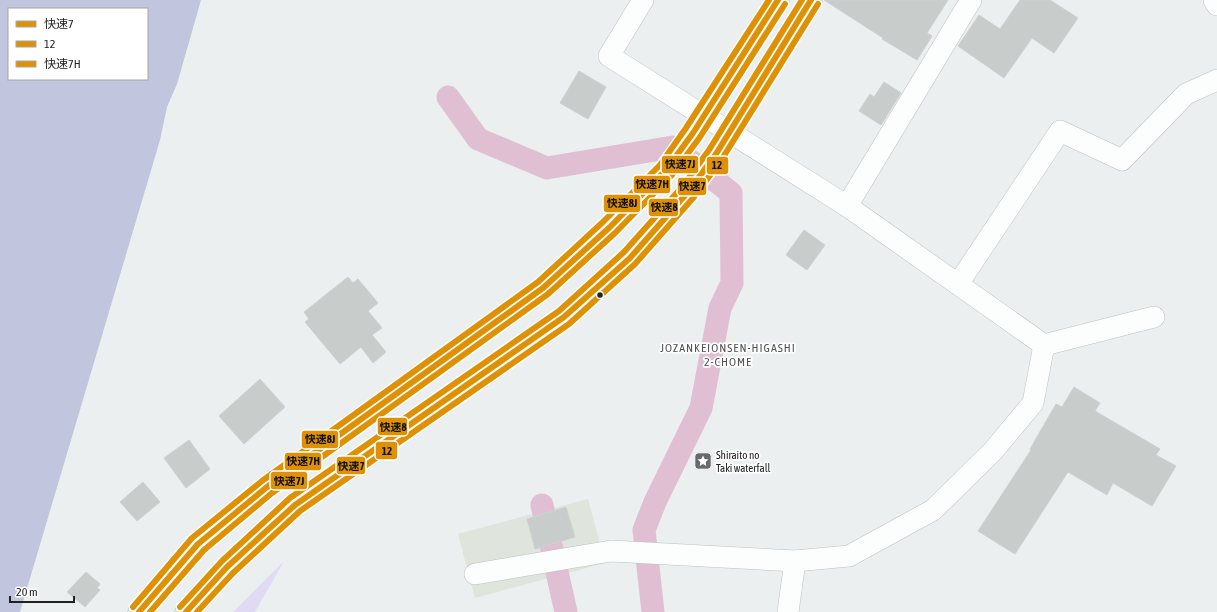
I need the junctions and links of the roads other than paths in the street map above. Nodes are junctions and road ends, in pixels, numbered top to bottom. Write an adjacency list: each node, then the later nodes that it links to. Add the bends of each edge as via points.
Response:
1 (643, 0): 8 (street, via 609,56)
2 (778, 0): 8 (highway)
3 (811, 0): 9 (highway)
4 (971, 0): 10 (street)
5 (1214, 0): 6 (street)
6 (1217, 4)
7 (1217, 80): 11 (street, via 1186,94 1122,160 1060,131)
8 (699, 125): 9 (street); 16 (highway, via 666,170 610,227 543,288 267,487 198,544)
9 (731, 132): 10 (street); 17 (highway, via 688,192 630,258 564,317 295,506 227,567)
10 (847, 206): 11 (street)
11 (958, 284): 13 (street)
12 (1154, 317): 13 (street)
13 (1044, 345): 14 (street, via 1033,403 993,451 933,510 849,556)
14 (795, 561): 15 (street, via 611,551); 18 (street)
15 (475, 574)
16 (139, 612)
17 (186, 612)
18 (788, 612)

